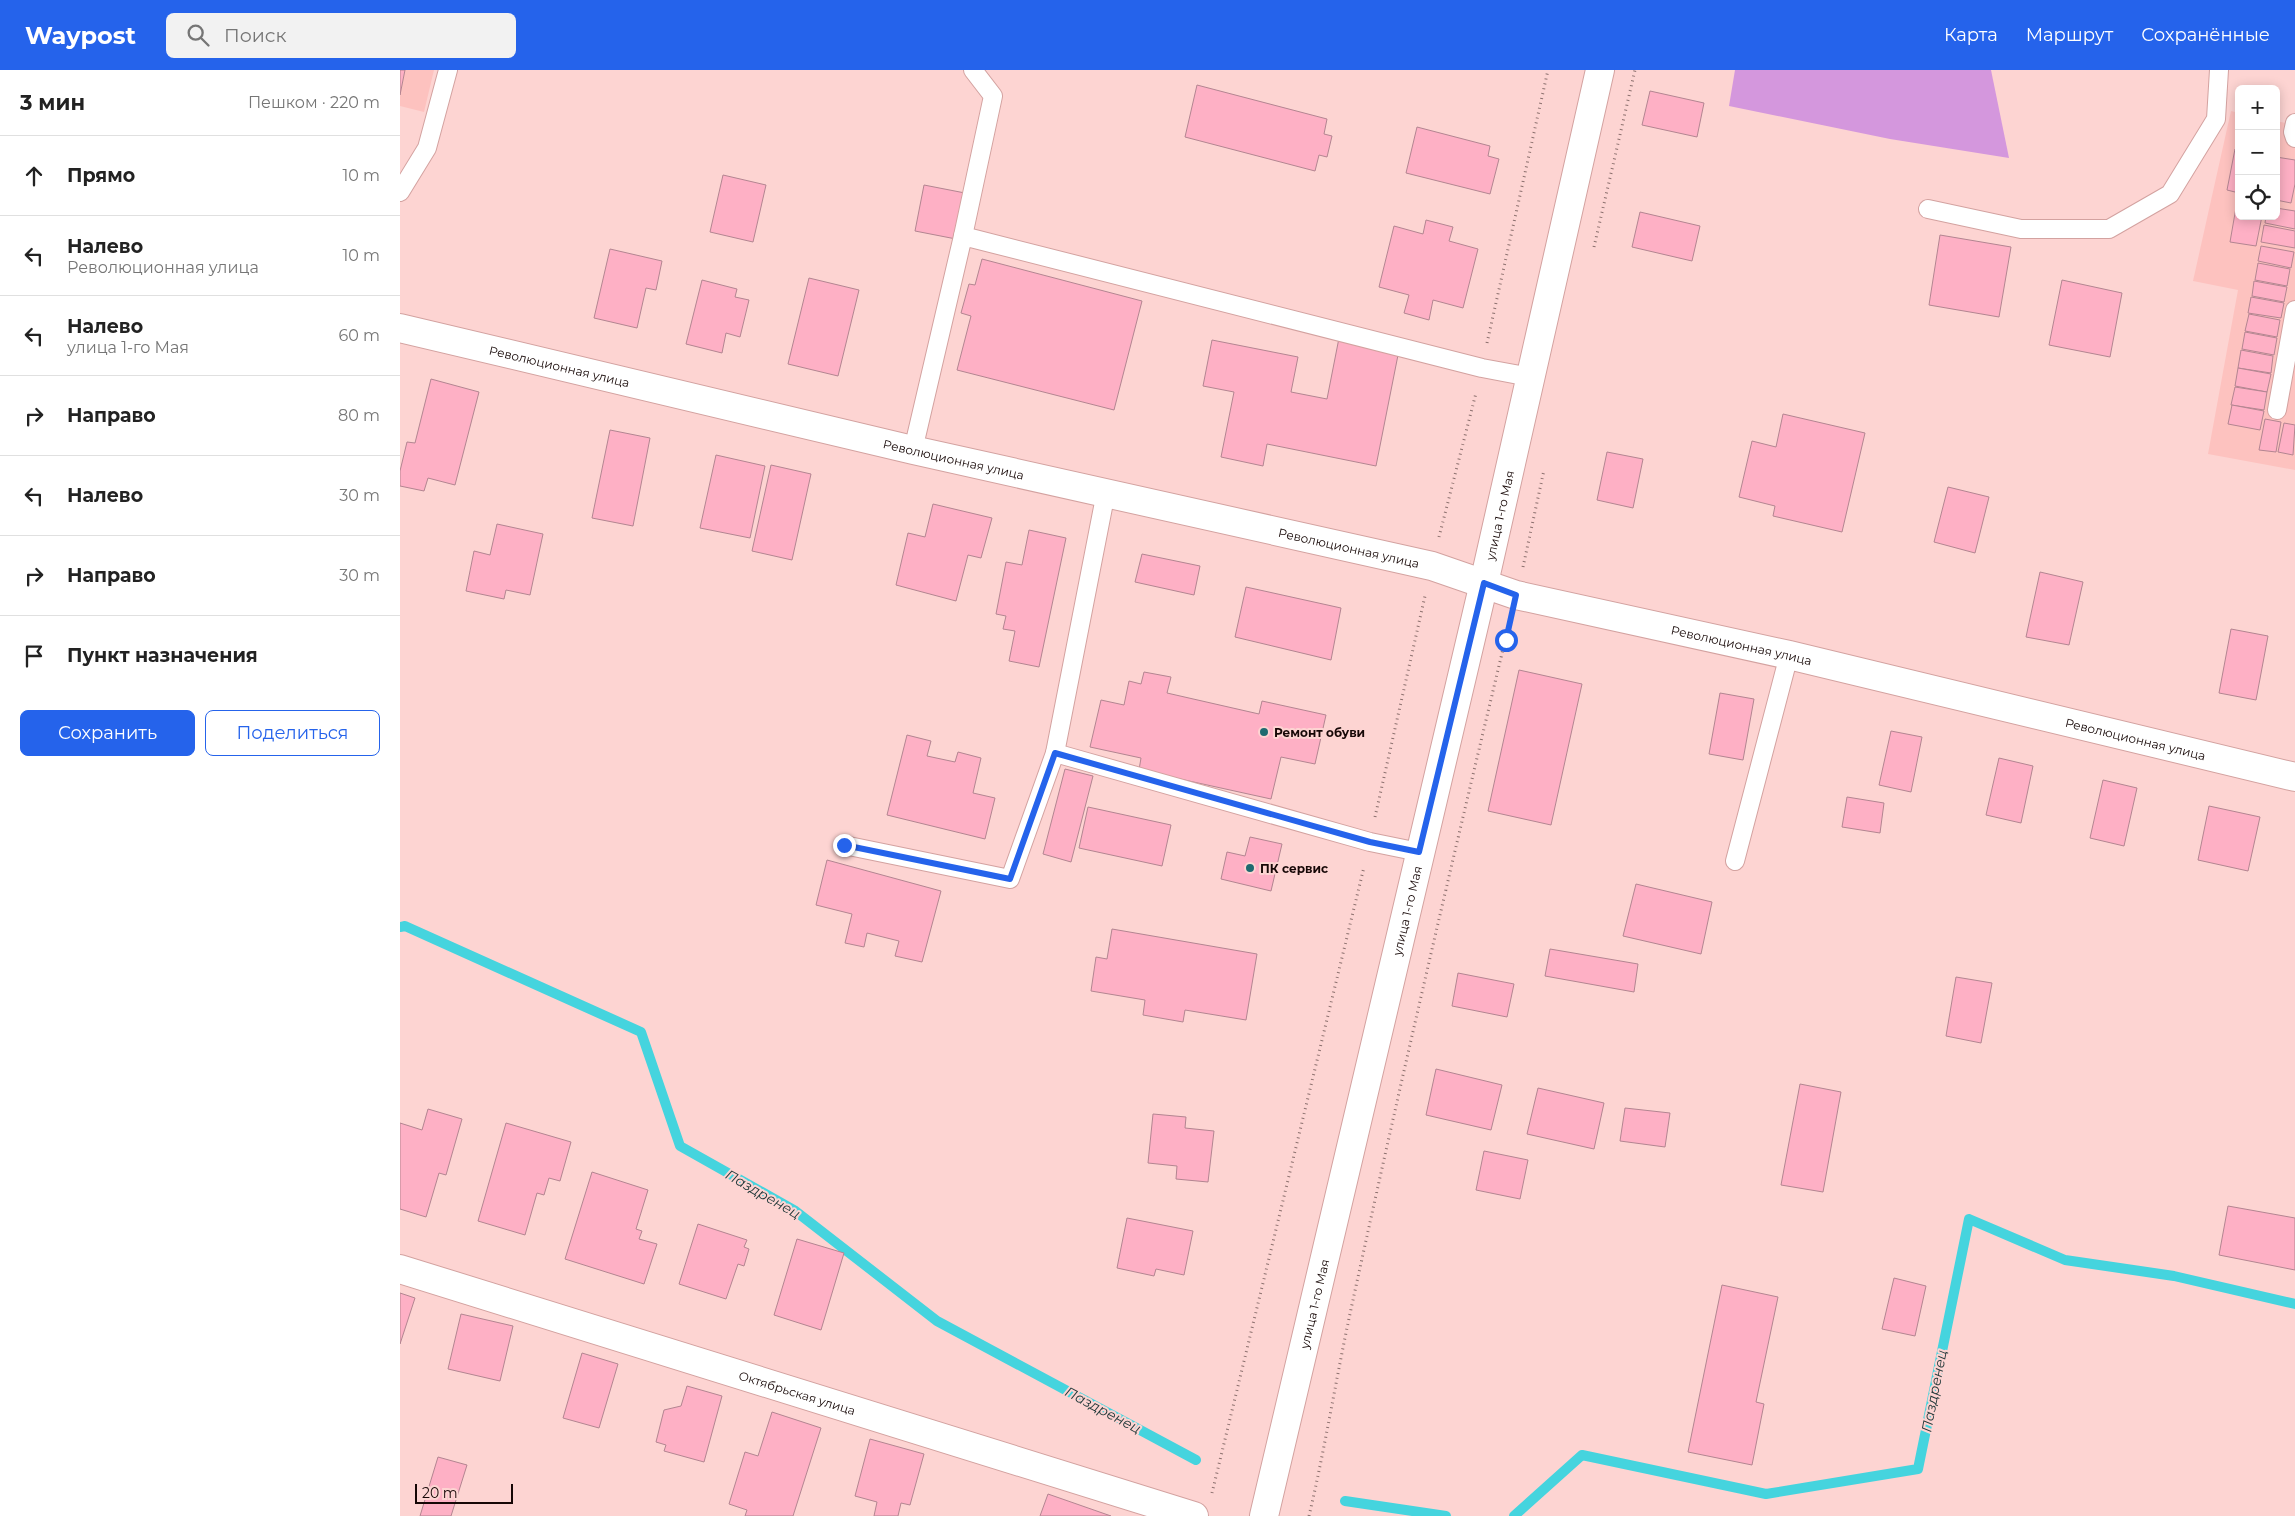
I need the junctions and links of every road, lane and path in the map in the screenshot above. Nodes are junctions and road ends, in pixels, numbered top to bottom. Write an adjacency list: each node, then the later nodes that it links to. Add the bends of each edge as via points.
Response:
1 (448, 70): 9 (lane, via 427,148)
2 (973, 70): 11 (lane, via 993,96)
3 (1548, 70): 15 (path)
4 (1600, 70): 16 (street, улица 1-го Мая)
5 (1635, 70): 12 (path)
6 (2219, 70): 10 (lane, via 2216,119 2170,194 2109,229 2021,229)
7 (2295, 123): 8 (lane)
8 (2295, 138)
9 (400, 192)
10 (1928, 209)
11 (963, 236): 15 (lane); 18 (lane)
12 (1592, 253)
13 (2295, 310): 17 (lane)
14 (400, 328): 18 (street, Революционная улица)
15 (1482, 368): 16 (lane); 21 (path)
16 (1530, 377): 22 (street, улица 1-го Мая)
17 (2276, 410)
18 (913, 450): 20 (street, Революционная улица)
19 (1545, 463): 23 (path)
20 (1106, 492): 21 (street, Революционная улица); 25 (lane)
21 (1432, 566): 22 (street, Революционная улица); 27 (path)
22 (1484, 583): 23 (street, Революционная улица); 29 (street, улица 1-го Мая)
23 (1516, 595): 24 (street, Революционная улица); 34 (path, via 1352,1302)
24 (1789, 655): 26 (street, Революционная улица); 30 (lane)
25 (1055, 753): 27 (lane); 28 (lane, via 1010,879)
26 (2295, 777)
27 (1370, 842): 29 (lane); 32 (path)
28 (844, 845)
29 (1419, 852): 33 (street, улица 1-го Мая)
30 (1735, 861)
31 (400, 1269): 32 (street, Октябрьская улица)
32 (1202, 1506)
33 (1264, 1516)
34 (1310, 1516)

